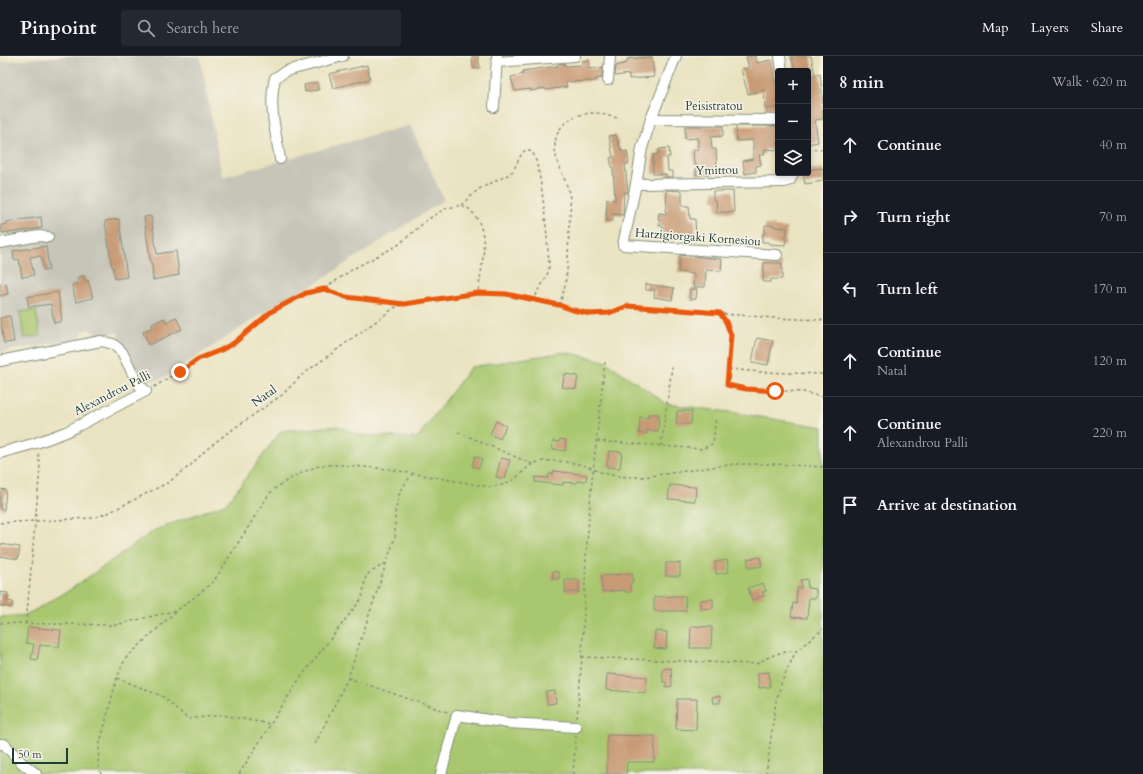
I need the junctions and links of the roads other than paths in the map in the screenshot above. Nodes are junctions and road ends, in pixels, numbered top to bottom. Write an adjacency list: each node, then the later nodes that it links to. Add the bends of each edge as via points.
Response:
1 (343, 56): 12 (street, via 286,71 275,78 272,90 273,113)
2 (575, 56): 6 (street)
3 (610, 56): 8 (street)
4 (676, 56): 10 (street, Hatzigiorgaki Kornesiou)
5 (780, 56): 7 (street)
6 (497, 59): 9 (street)
7 (782, 68)
8 (608, 80)
9 (494, 107)
10 (651, 119): 11 (street, Peisistratou); 14 (street, Hatzigiorgaki Kornesiou, via 642,148)
11 (775, 120)
12 (280, 159)
13 (791, 176): 14 (street, Ymittou, via 790,180 785,182)
14 (636, 184): 17 (street, Hatzigiorgaki Kornesiou, via 623,245)
15 (48, 237): 16 (street, via 39,236)
16 (0, 243)
17 (777, 255)
18 (0, 361): 19 (street, Alexandrou Palli, via 101,341 113,344 122,352 138,384 146,391 66,432)
19 (0, 453)
20 (576, 727): 23 (street, via 508,723 457,715)
21 (0, 744): 22 (street, via 4,744)
22 (36, 774)
23 (441, 774)

